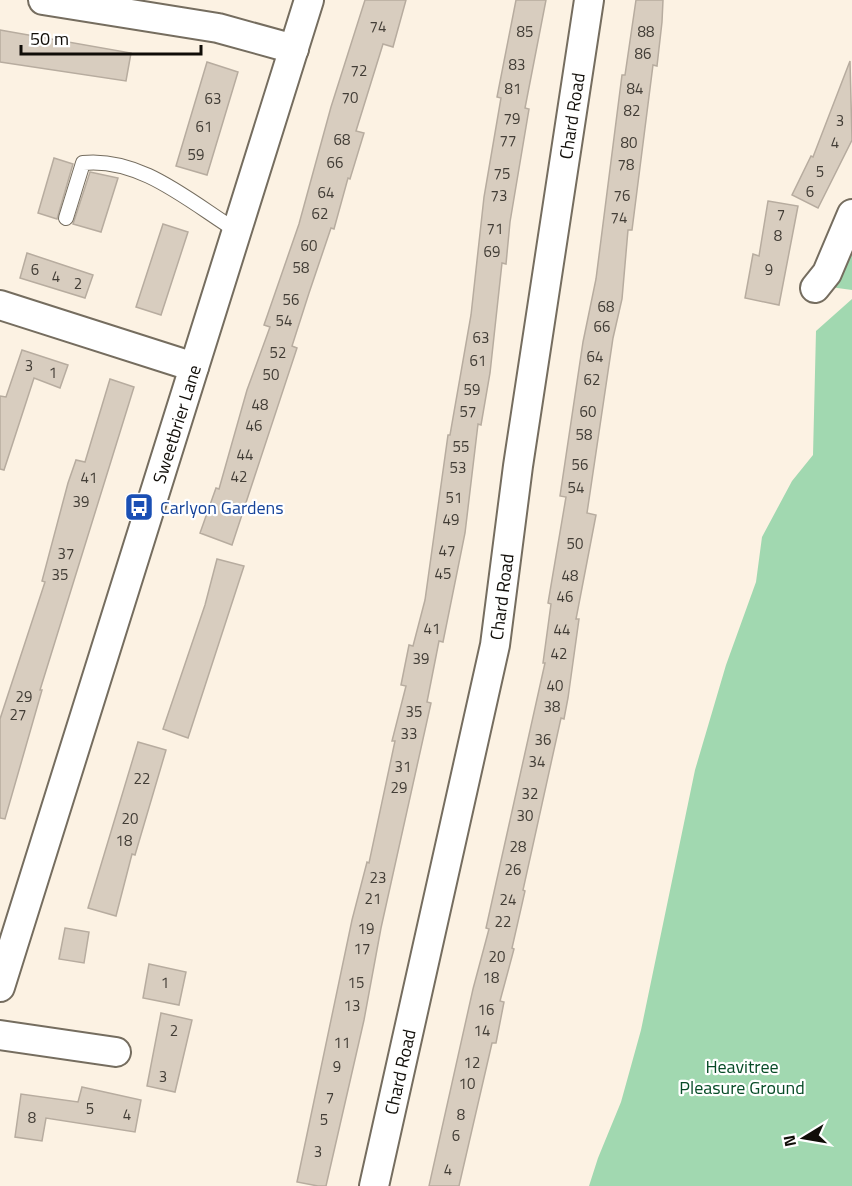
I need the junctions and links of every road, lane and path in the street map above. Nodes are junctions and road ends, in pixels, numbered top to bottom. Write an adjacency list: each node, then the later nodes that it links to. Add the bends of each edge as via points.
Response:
1 (43, 0): 4 (street, via 218,28)
2 (309, 0): 4 (street, Sweetbrier Lane)
3 (589, 0): 14 (street, Chard Road, via 518,466 495,645)
4 (294, 49): 7 (street, Sweetbrier Lane)
5 (852, 214): 8 (street, via 827,273)
6 (66, 218): 7 (lane, via 83,163 104,161 138,170)
7 (237, 231): 10 (street, Sweetbrier Lane)
8 (815, 288)
9 (0, 305): 10 (street)
10 (194, 367): 11 (street, Sweetbrier Lane)
11 (0, 987)
12 (0, 1035): 13 (street)
13 (117, 1052)
14 (374, 1186)

